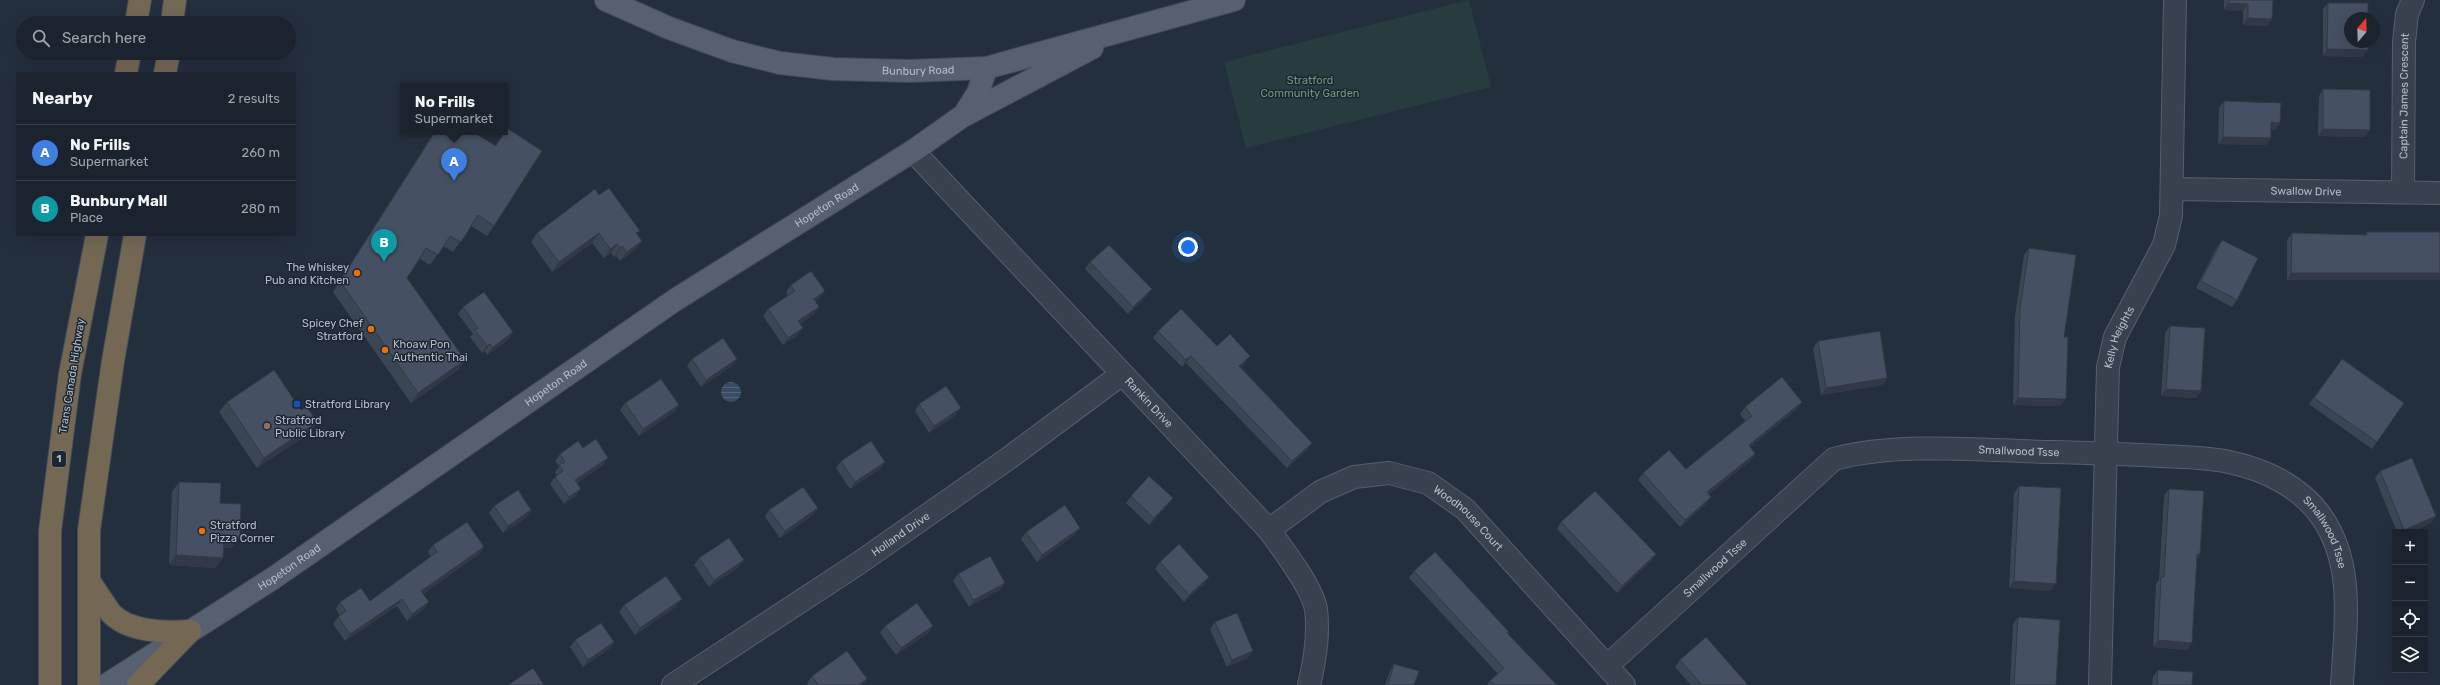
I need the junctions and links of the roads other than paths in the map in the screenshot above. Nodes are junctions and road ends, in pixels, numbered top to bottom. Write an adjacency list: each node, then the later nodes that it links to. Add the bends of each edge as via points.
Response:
1 (140, 0): 7 (highway)
2 (175, 0): 8 (highway)
3 (606, 0): 12 (main road, Bunbury Road, via 669,28 732,51 780,63 867,71)
4 (1234, 0): 9 (main road, Bunbury Road)
5 (2174, 0): 17 (street, Kelly Heights)
6 (2413, 0): 18 (street, Captain James Crescent, via 2407,14 2404,42)
7 (137, 16)
8 (173, 16)
9 (1139, 26): 12 (main road, Bunbury Road); 15 (main road, via 1044,72)
10 (129, 60): 13 (highway)
11 (168, 60): 14 (highway)
12 (986, 68): 15 (main road, Hopeton Road, via 978,94)
13 (126, 72)
14 (165, 72)
15 (964, 115): 16 (main road, Hopeton Road)
16 (913, 151): 22 (street, Rankin Drive); 26 (main road, Hopeton Road, via 675,300 272,579)
17 (2172, 189): 18 (street, Swallow Drive); 23 (street, Kelly Heights, via 2171,216 2164,245 2113,344 2108,367)
18 (2403, 192): 19 (street, Swallow Drive)
19 (2440, 193)
20 (97, 236): 28 (highway, Trans Canada Highway / 1, via 70,374 50,531)
21 (136, 236): 25 (highway, via 112,361 90,522)
22 (1122, 374): 24 (street, Rankin Drive); 32 (street, Holland Drive, via 1009,458 859,563)
23 (2106, 453): 27 (street, Smallwood Tsse, via 1882,450 1834,459); 35 (street, Kelly Heights); 36 (street, Smallwood Tsse, via 2228,461 2282,481 2305,498 2333,536 2342,563 2346,598)
24 (1269, 530): 27 (street, Woodhouse Court, via 1320,492 1354,477 1389,473 1428,483 1464,509); 33 (street, Rankin Drive, via 1296,567 1316,608 1316,658)
25 (89, 581): 26 (highway, via 112,613 135,627 165,634); 29 (highway)
26 (190, 632): 30 (main road, Hopeton Road); 31 (highway)
27 (1607, 666): 34 (street, Woodhouse Court)
28 (50, 685)
29 (89, 685)
30 (106, 685)
31 (138, 685)
32 (673, 685)
33 (1309, 685)
34 (1624, 685)
35 (2100, 685)
36 (2342, 685)

